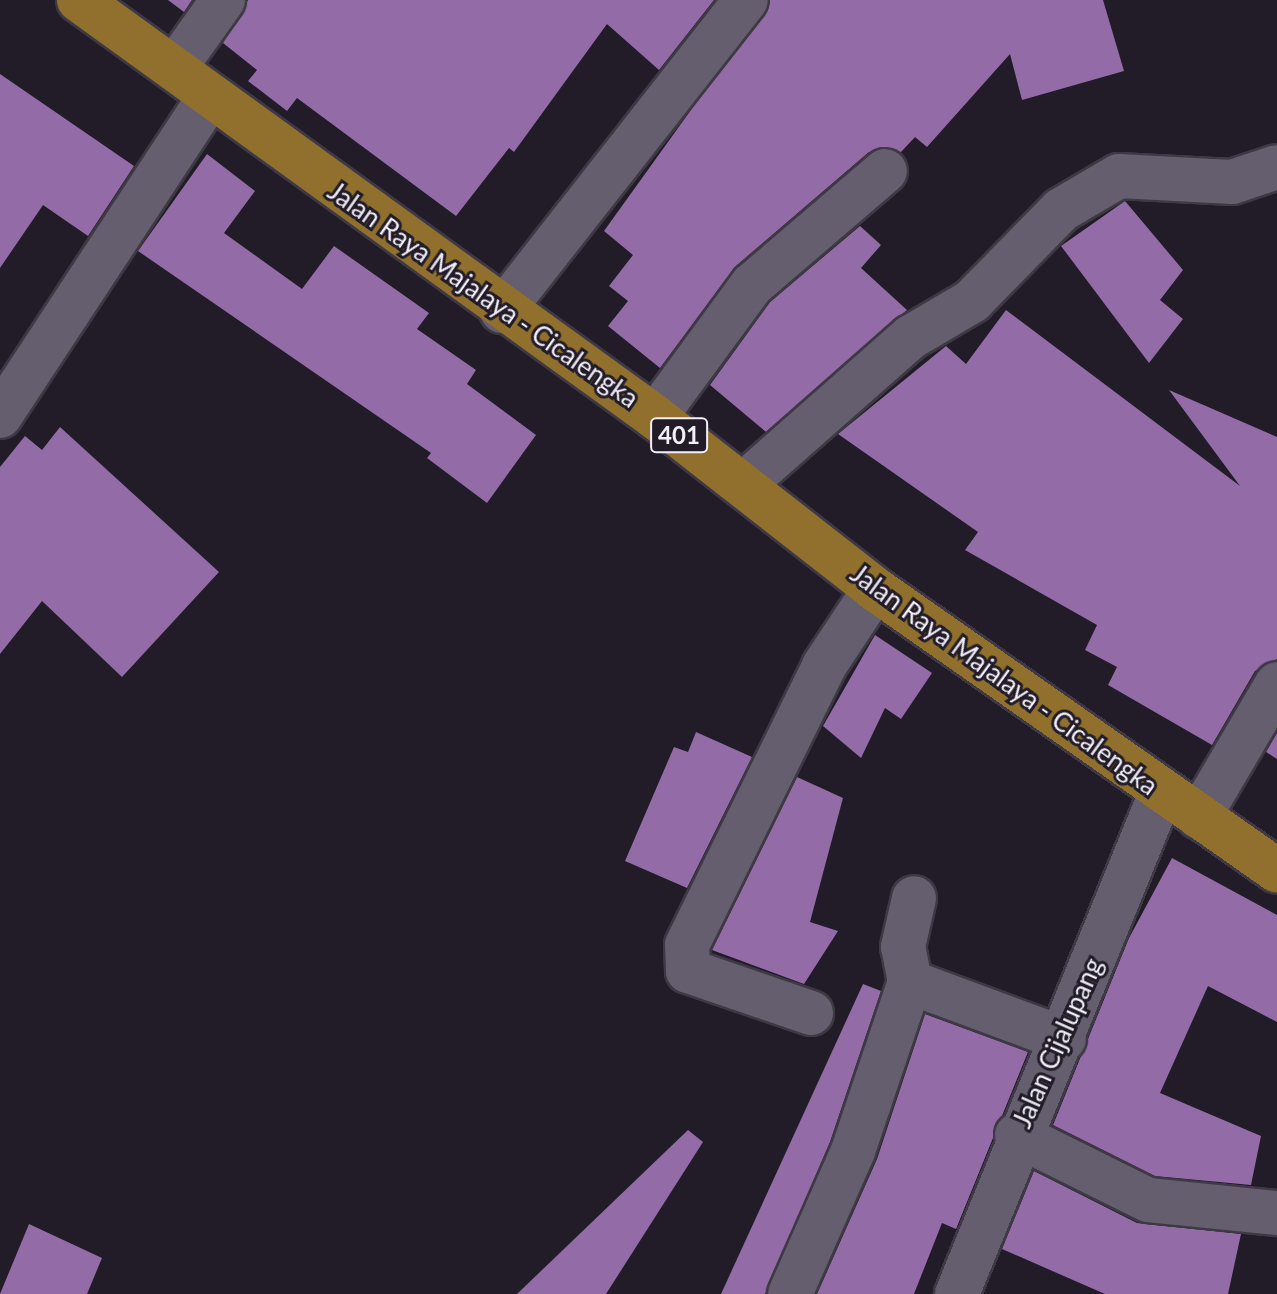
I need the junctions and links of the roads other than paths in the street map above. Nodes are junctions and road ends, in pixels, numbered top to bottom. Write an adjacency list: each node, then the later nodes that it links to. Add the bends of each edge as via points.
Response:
1 (79, 0): 4 (main road, Jalan Raya Majalaya - Cicalengka / 401)
2 (223, 0): 4 (street)
3 (746, 0): 8 (street)
4 (176, 66): 5 (main road, Jalan Raya Majalaya - Cicalengka / 401)
5 (208, 99): 8 (main road, Jalan Raya Majalaya - Cicalengka / 401); 9 (street)
6 (1277, 167): 11 (street, via 1232,182 1119,176 1061,210 972,301 911,337)
7 (885, 171): 10 (street, via 752,285)
8 (502, 311): 10 (main road, Jalan Raya Majalaya - Cicalengka / 401)
9 (0, 416)
10 (655, 417): 11 (main road, Jalan Raya Majalaya - Cicalengka / 401)
11 (744, 484): 12 (main road, Jalan Raya Majalaya - Cicalengka / 401)
12 (875, 589): 14 (main road, Jalan Raya Majalaya - Cicalengka / 401, via 1020,684); 19 (street, via 817,679 687,945 688,971)
13 (1277, 684): 15 (street)
14 (1161, 793): 15 (main road, Jalan Raya Majalaya - Cicalengka / 401); 20 (street, Jalan Cijalupang)
15 (1199, 817): 16 (main road, Jalan Raya Majalaya - Cicalengka / 401)
16 (1277, 871)
17 (914, 898): 18 (street, via 903,947)
18 (910, 982): 20 (street); 23 (street, via 853,1151)
19 (811, 1013)
20 (1064, 1039): 21 (street, Jalan Cijalupang)
21 (1017, 1135): 22 (street, via 1148,1200); 24 (street, Jalan Cijalupang)
22 (1277, 1213)
23 (790, 1294)
24 (957, 1294)

